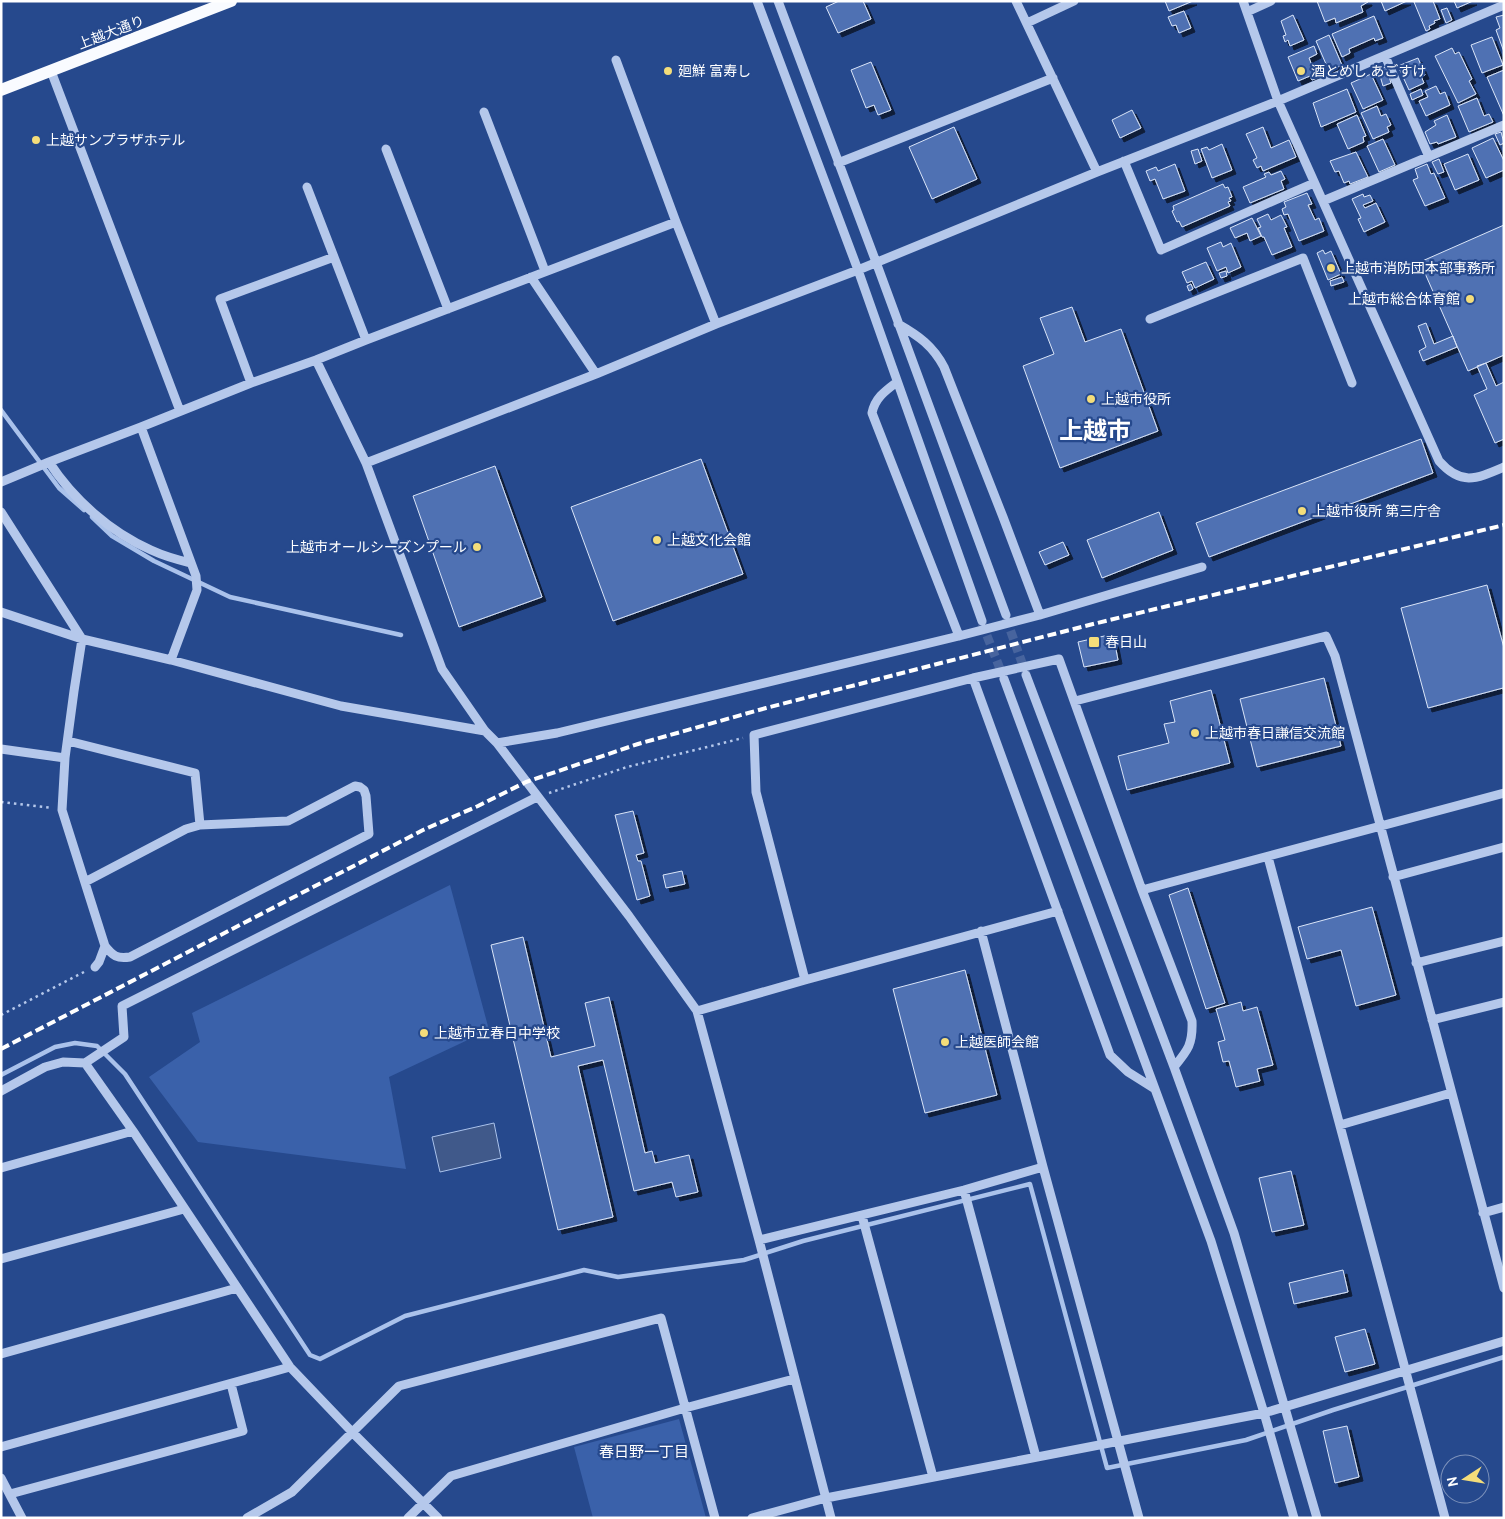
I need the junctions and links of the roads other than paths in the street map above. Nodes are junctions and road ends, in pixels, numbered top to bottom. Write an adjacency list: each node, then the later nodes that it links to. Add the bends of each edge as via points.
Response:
1 (230, 1): 13 (main road, 上越大通り)
2 (757, 1): 30 (street)
3 (778, 1): 22 (street)
4 (1016, 1): 10 (street)
5 (1074, 1): 10 (street)
6 (1243, 1): 9 (street)
7 (1272, 1): 9 (street)
8 (1504, 5): 11 (street)
9 (1247, 12): 16 (street)
10 (1027, 23): 14 (street)
11 (1385, 56): 16 (street); 20 (street)
12 (616, 60): 27 (street)
13 (51, 71): 15 (main road, 上越大通り); 43 (street)
14 (1053, 78): 22 (street); 23 (street)
15 (1, 90)
16 (1278, 102): 21 (street); 24 (street)
17 (484, 112): 31 (street)
18 (1504, 125): 20 (street)
19 (386, 149): 33 (street)
20 (1429, 157): 26 (street)
21 (1124, 161): 23 (street); 24 (street, via 1160,250)
22 (838, 163): 29 (street)
23 (1097, 172): 29 (street)
24 (1314, 183): 26 (street)
25 (307, 188): 28 (street)
26 (1323, 201): 47 (street, via 1439,461 1456,476 1470,478)
27 (676, 222): 31 (street); 35 (street)
28 (334, 257): 37 (street); 41 (street, via 220,299)
29 (876, 262): 30 (street); 36 (street)
30 (858, 270): 35 (street); 40 (street)
31 (545, 271): 32 (street)
32 (531, 277): 33 (street); 39 (street)
33 (448, 310): 37 (street)
34 (1150, 319): 42 (street, via 1303,258)
35 (716, 324): 39 (street)
36 (898, 324): 53 (street); 54 (street, via 926,343 944,368)
37 (366, 340): 38 (street)
38 (316, 360): 41 (street); 46 (street)
39 (596, 374): 46 (street)
40 (897, 382): 55 (street); 56 (street, via 879,396 872,413)
41 (251, 383): 43 (street)
42 (1352, 383)
43 (180, 411): 44 (street)
44 (141, 427): 45 (street); 50 (street)
45 (49, 462): 48 (street); 50 (street, via 63,483 114,529 151,550)
46 (366, 463): 63 (street, via 442,669)
47 (1504, 467)
48 (1, 482)
49 (1, 512): 57 (street)
50 (192, 564): 58 (street, via 197,590)
51 (1202, 567): 54 (street)
52 (1, 612): 57 (street)
53 (1006, 615)
54 (1040, 615): 56 (street)
55 (982, 621)
56 (959, 636): 65 (street, via 557,733)
57 (82, 639): 58 (street); 64 (street)
58 (171, 660): 63 (street, via 341,706)
59 (1026, 675): 88 (street)
60 (973, 678): 62 (street, via 1059,659); 77 (street); 83 (street, via 754,735 756,792)
61 (1004, 679): 89 (street)
62 (1075, 701): 71 (street, via 1326,636 1335,656); 76 (street)
63 (485, 731): 65 (street)
64 (68, 741): 67 (street); 70 (street, via 195,773)
65 (497, 743): 69 (street)
66 (1, 749): 67 (street)
67 (65, 758): 75 (street, via 62,810)
68 (1504, 793): 71 (street)
69 (537, 797): 85 (street); 87 (street, via 122,1006 124,1038)
70 (200, 825): 75 (street, via 186,829); 80 (street, via 288,821 355,786 364,790 369,834 130,957 119,959)
71 (1380, 826): 73 (street); 74 (street)
72 (1504, 847): 74 (street)
73 (1268, 857): 76 (street); 92 (street)
74 (1393, 876): 81 (street)
75 (85, 882): 80 (street)
76 (1142, 890): 88 (street, via 1192,1021 1192,1037 1187,1051)
77 (1058, 911): 78 (street); 89 (street, via 1110,1055 1128,1072)
78 (981, 932): 83 (street); 94 (street)
79 (1504, 941): 81 (street)
80 (105, 946): 82 (street)
81 (1416, 963): 86 (street)
82 (95, 967)
83 (805, 980): 85 (street)
84 (1504, 1002): 86 (street)
85 (697, 1011): 101 (street)
86 (1432, 1020): 91 (street)
87 (85, 1063): 90 (street, via 63,1062 45,1067); 93 (street)
88 (1174, 1067): 111 (street, via 1234,1233)
89 (1155, 1089): 113 (street, via 1211,1241)
90 (1, 1092)
91 (1451, 1093): 92 (street); 99 (street)
92 (1340, 1125): 108 (street)
93 (133, 1131): 95 (street); 98 (street)
94 (1043, 1167): 96 (street); 115 (street)
95 (1, 1168)
96 (964, 1190): 100 (street); 117 (street)
97 (1504, 1207): 99 (street)
98 (184, 1209): 102 (street); 103 (street)
99 (1483, 1213): 104 (street)
100 (862, 1216): 101 (street); 118 (street)
101 (760, 1240): 109 (street)
102 (1, 1259)
103 (238, 1288): 106 (street); 107 (street)
104 (1504, 1288)
105 (1504, 1340): 108 (street)
106 (1, 1354)
107 (290, 1367): 110 (street); 114 (street)
108 (1406, 1371): 111 (street); 133 (street)
109 (794, 1379): 112 (street); 121 (street)
110 (231, 1384): 116 (street); 120 (street, via 244,1431)
111 (1284, 1407): 113 (street); 132 (street)
112 (685, 1408): 114 (street, via 661,1318 399,1386); 122 (street, via 451,1476); 127 (street)
113 (1264, 1413): 115 (street); 131 (street)
114 (353, 1433): 122 (street); 124 (street, via 292,1492)
115 (1119, 1441): 117 (street); 130 (street)
116 (1, 1447)
117 (1036, 1457): 118 (street)
118 (933, 1477): 121 (street)
119 (1, 1478): 120 (street)
120 (10, 1494): 123 (street)
121 (826, 1498): 128 (street); 129 (street)
122 (423, 1502): 125 (street); 126 (street)
123 (22, 1518)
124 (247, 1518)
125 (408, 1518)
126 (438, 1518)
127 (715, 1518)
128 (752, 1518)
129 (831, 1518)
130 (1139, 1518)
131 (1294, 1518)
132 (1317, 1518)
133 (1445, 1518)

